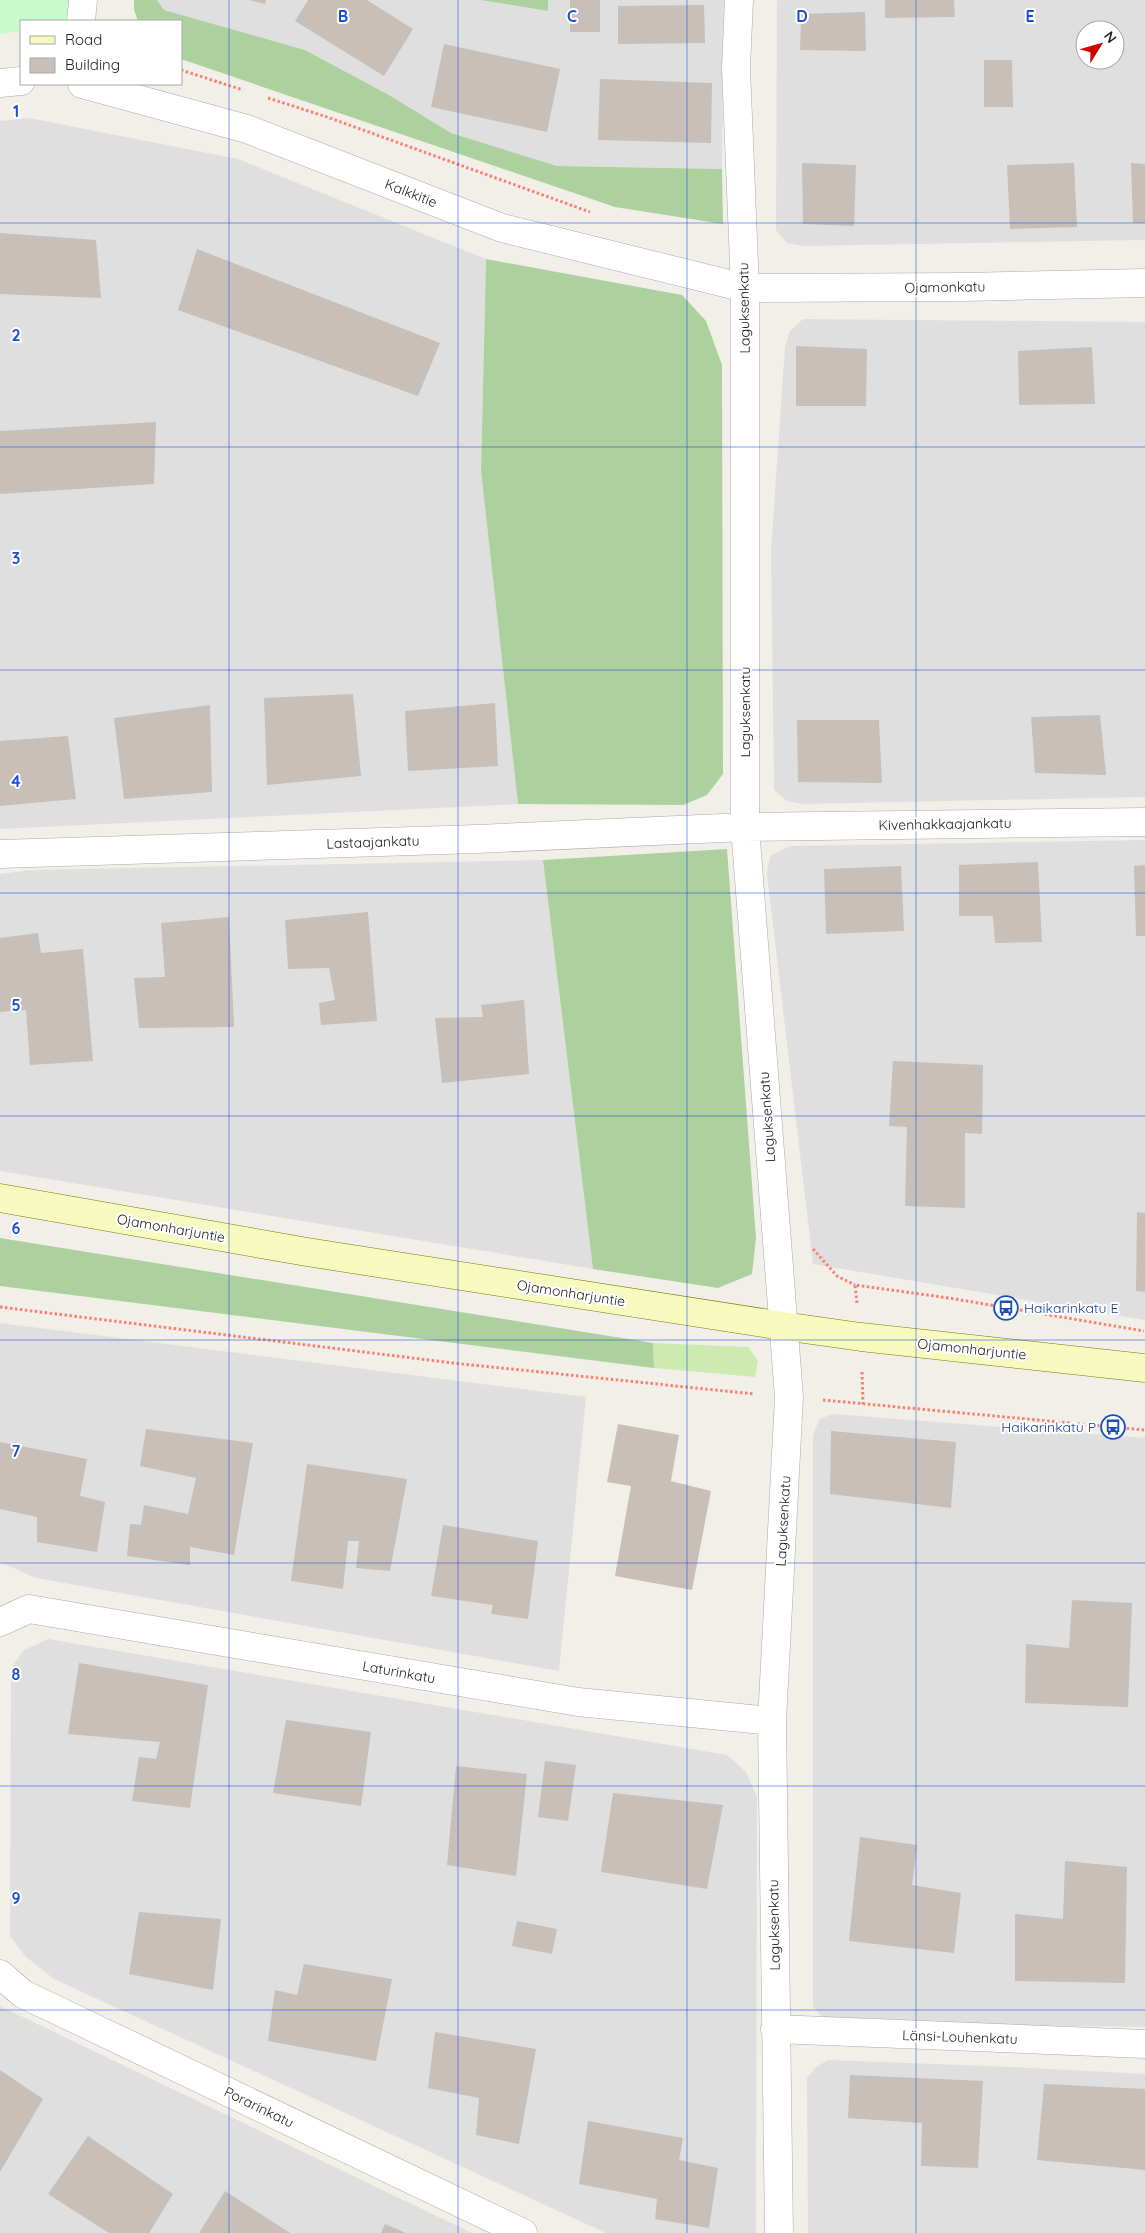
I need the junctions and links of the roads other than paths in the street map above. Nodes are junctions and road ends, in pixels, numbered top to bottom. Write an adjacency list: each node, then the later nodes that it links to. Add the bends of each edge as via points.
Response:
1 (83, 0): 3 (street)
2 (739, 0): 8 (street, Laguksenkatu, via 736,68)
3 (81, 20)
4 (20, 82): 5 (street)
5 (0, 83)
6 (86, 85): 8 (street, Kalkkitie, via 247,129 502,228)
7 (1145, 283): 8 (street, Ojamonkatu)
8 (745, 288): 10 (street, Laguksenkatu)
9 (1145, 822): 10 (street, Kivenhakkaajankatu)
10 (745, 827): 11 (street, Lastaajankatu); 13 (street, Laguksenkatu)
11 (0, 854)
12 (0, 1198): 13 (main road, Ojamonharjuntie, via 307,1252)
13 (783, 1326): 14 (main road, Ojamonharjuntie); 16 (street, Laguksenkatu, via 789,1397)
14 (1145, 1368)
15 (0, 1622): 16 (street, Laturinkatu, via 29,1609 578,1702)
16 (772, 1721): 18 (street, Laguksenkatu)
17 (0, 1974): 20 (street, Porarinkatu, via 23,1994)
18 (775, 2029): 19 (street, Länsi-Louhenkatu); 21 (street, Laguksenkatu)
19 (1145, 2044)
20 (523, 2233)
21 (779, 2233)

